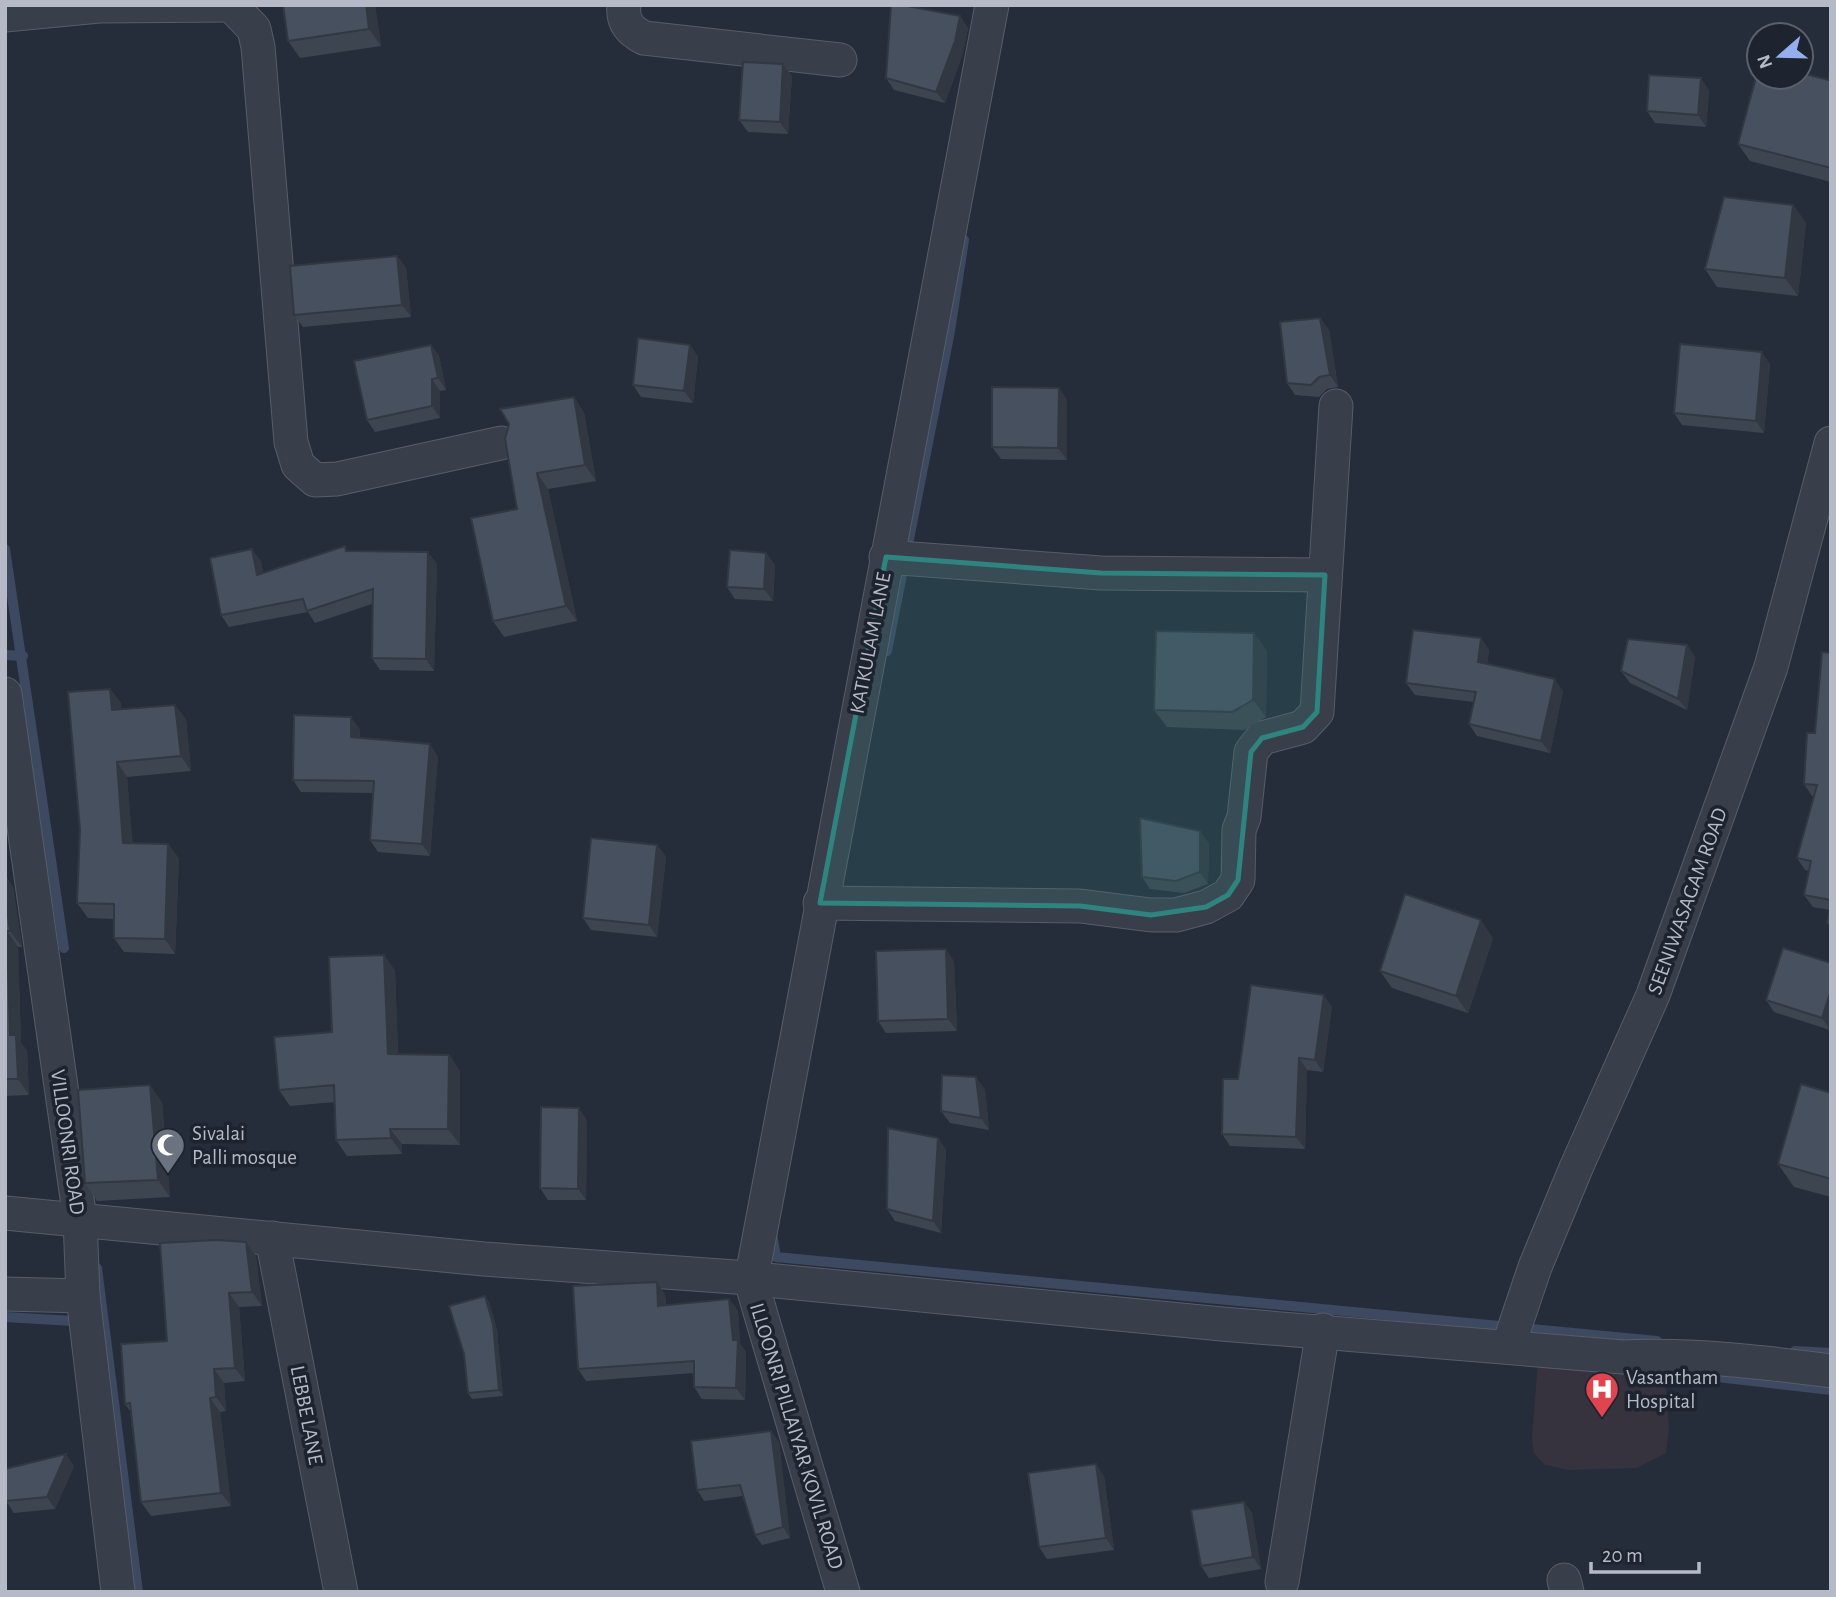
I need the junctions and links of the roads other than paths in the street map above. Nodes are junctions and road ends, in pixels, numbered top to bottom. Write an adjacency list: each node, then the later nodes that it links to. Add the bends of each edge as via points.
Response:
1 (232, 5): 4 (street, via 99,6); 7 (street, via 254,29 258,47 291,442 298,465 315,480 337,479)
2 (624, 5): 5 (street, via 631,31 644,38)
3 (992, 5): 9 (street, KATKULAM LANE)
4 (5, 15)
5 (840, 60)
6 (1336, 406): 10 (street)
7 (501, 443)
8 (1831, 443): 20 (street, SEENIWASAGAM ROAD, via 1771,667 1653,995 1535,1267)
9 (886, 557): 10 (street, via 1101,573); 12 (street, KATKULAM LANE)
10 (1325, 575): 12 (street, via 1317,712 1303,727 1262,738 1251,752 1239,830 1238,880 1228,895 1196,910 1151,915 1080,906)
11 (5, 694): 14 (street, VILLOONRI ROAD)
12 (820, 903): 16 (street, KATKULAM LANE)
13 (5, 1213): 14 (street)
14 (80, 1219): 15 (street); 18 (street, VILLOONRI ROAD)
15 (272, 1238): 16 (street); 24 (street, LEBBE LANE)
16 (751, 1281): 19 (street); 25 (street, ILLOONRI PILLAIYAR KOVIL ROAD)
17 (5, 1294): 18 (street)
18 (83, 1296): 23 (street, VILLOONRI ROAD)
19 (1323, 1330): 20 (street); 22 (street)
20 (1508, 1347): 21 (street, via 1623,1357 1663,1355)
21 (1831, 1371)
22 (1282, 1582)
23 (118, 1592)
24 (341, 1592)
25 (843, 1592)

